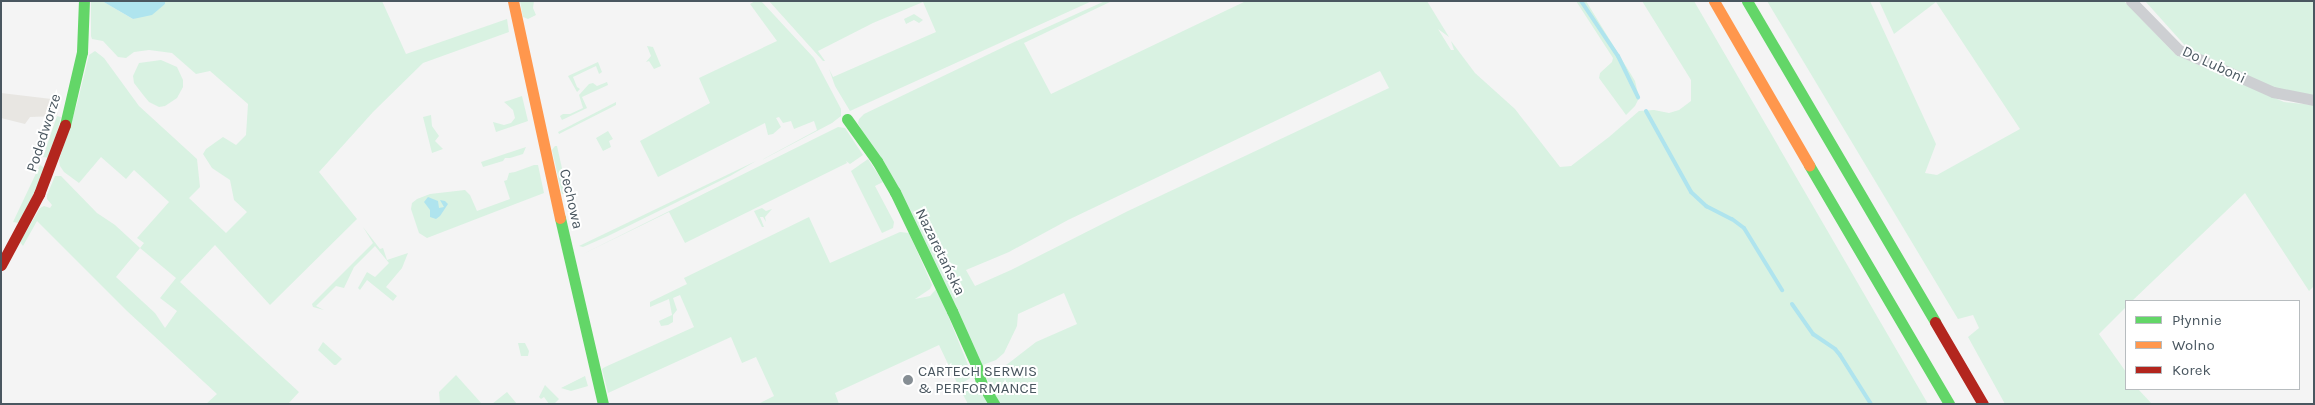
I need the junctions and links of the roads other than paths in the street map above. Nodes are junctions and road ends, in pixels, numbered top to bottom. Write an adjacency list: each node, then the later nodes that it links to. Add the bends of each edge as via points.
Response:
1 (84, 1): 8 (main road, Podedworze, via 82,52 63,132 39,194)
2 (512, 1): 9 (main road, Cechowa)
3 (1714, 1): 11 (main road)
4 (1747, 1): 12 (main road)
5 (2131, 1): 6 (street, Do Luboni, via 2179,50 2273,92)
6 (2314, 100)
7 (847, 119): 10 (main road, Nazaretańska, via 895,192)
8 (1, 265)
9 (603, 404)
10 (994, 404)
11 (1949, 404)
12 (1982, 404)

